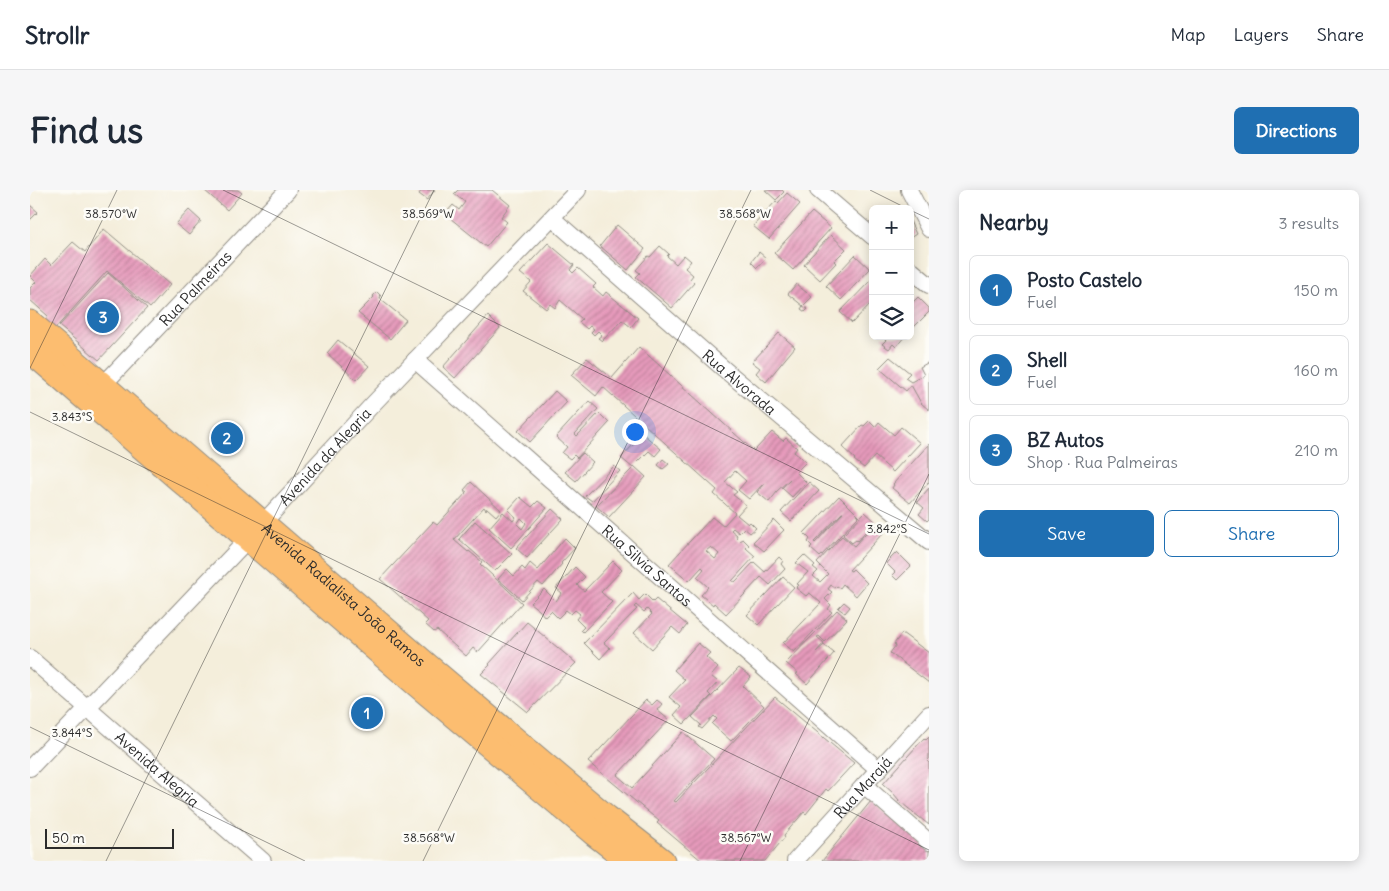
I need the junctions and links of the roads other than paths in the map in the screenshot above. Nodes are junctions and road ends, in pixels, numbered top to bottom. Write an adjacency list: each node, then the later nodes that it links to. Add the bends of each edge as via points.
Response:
1 (288, 190): 13 (street, Rua Palmeiras)
2 (578, 190): 5 (street, Avenida da Alegria)
3 (818, 190): 7 (street)
4 (909, 190): 6 (street)
5 (552, 218): 12 (street, Avenida da Alegria); 15 (street, Rua Alvorada)
6 (929, 229)
7 (869, 234)
8 (914, 273): 9 (street)
9 (929, 286)
10 (30, 323): 13 (main road, Avenida Radialista João Ramos)
11 (30, 350): 14 (main road, Avenida Radialista João Ramos)
12 (415, 360): 14 (street, Avenida da Alegria); 20 (street, Rua Silvia Santos)
13 (102, 386): 14 (main road, Avenida Radialista João Ramos)
14 (255, 531): 17 (street, Avenida da Alegria); 24 (main road, Avenida Radialista João Ramos, via 418,685); 25 (main road, Avenida Radialista João Ramos)
15 (929, 542)
16 (30, 658): 17 (street, Avenida Alegria)
17 (87, 708): 19 (street, Avenida da Alegria); 23 (street, Avenida Alegria)
18 (929, 714): 20 (street, Rua Marajá)
19 (30, 768)
20 (879, 770): 21 (street, Rua Marajá)
21 (864, 785): 22 (street); 26 (street, Rua Marajá)
22 (929, 842)
23 (263, 861)
24 (630, 861)
25 (662, 861)
26 (795, 861)

